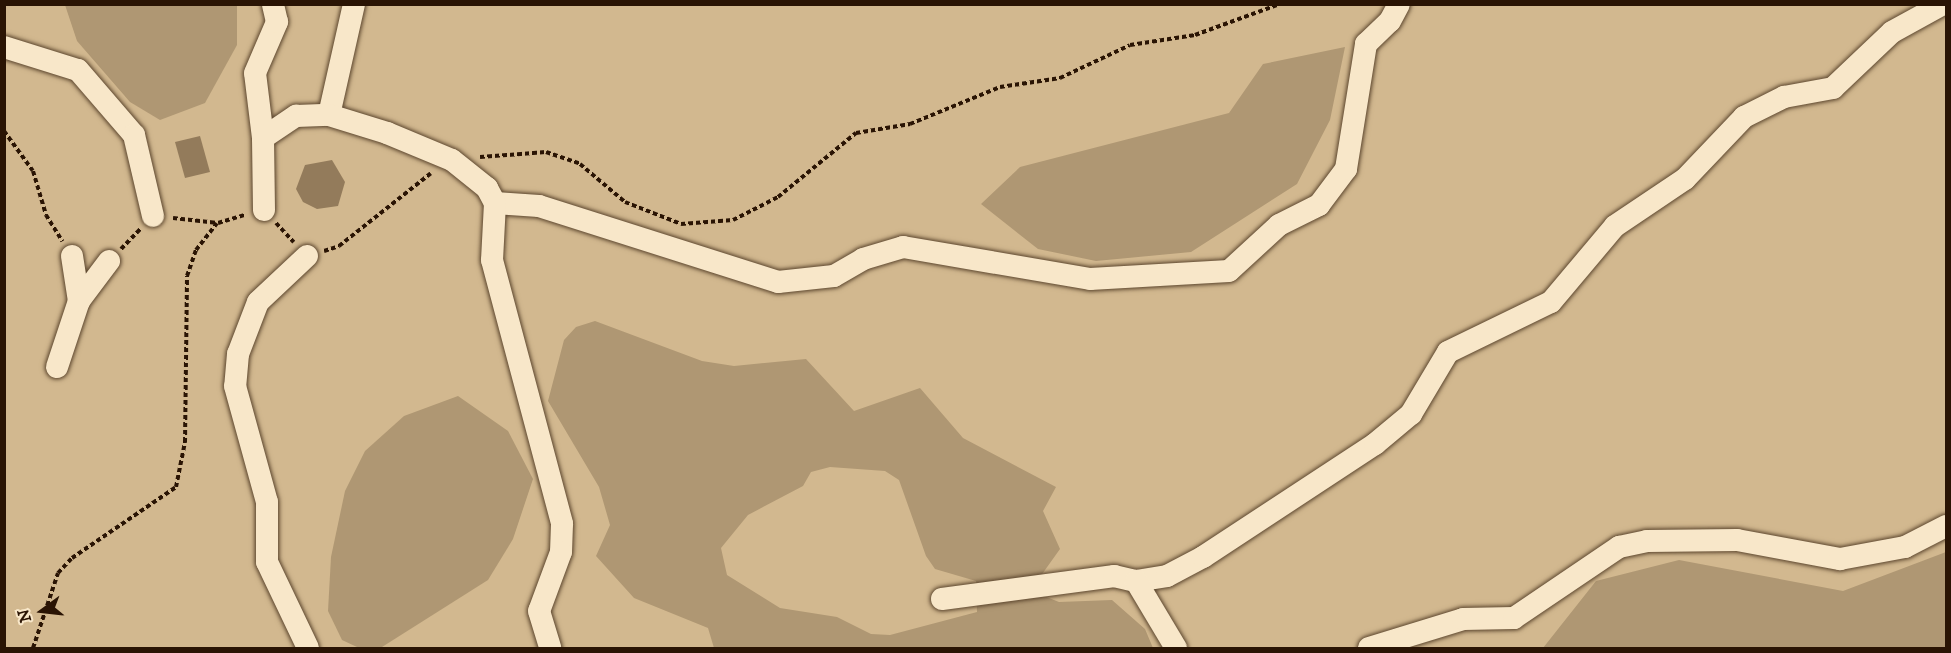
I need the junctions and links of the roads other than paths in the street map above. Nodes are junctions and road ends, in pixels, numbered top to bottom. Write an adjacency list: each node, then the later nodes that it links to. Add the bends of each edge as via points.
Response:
1 (273, 4): 7 (lane, via 278,22 255,73)
2 (354, 4): 6 (lane)
3 (1399, 4): 8 (lane, via 1390,21 1366,44 1346,169 1319,205 1279,225 1229,271 1090,279 903,247 863,259 834,276 778,282 539,206)
4 (1943, 4): 17 (lane, via 1892,32 1833,88 1784,97 1744,117 1685,179 1616,226 1551,302 1448,352 1411,414 1375,444 1203,557 1167,576)
5 (4, 47): 10 (lane, via 78,70 134,135)
6 (329, 115): 7 (lane, via 296,116); 8 (lane, via 452,160 474,175)
7 (262, 138): 9 (lane)
8 (495, 204): 20 (lane, via 492,260 562,524 561,552 539,610)
9 (264, 210)
10 (153, 216)
11 (72, 256): 14 (lane)
12 (307, 256): 19 (lane, via 258,302 238,354 235,386 267,502 267,562)
13 (109, 261): 14 (lane)
14 (80, 301): 15 (lane)
15 (57, 367)
16 (1947, 526): 22 (lane, via 1905,547 1840,559 1737,540 1628,545 1582,570 1514,618 1463,619)
17 (1136, 581): 18 (lane, via 1114,576); 21 (lane)
18 (942, 599)
19 (308, 648)
20 (550, 648)
21 (1176, 648)
22 (1369, 648)

